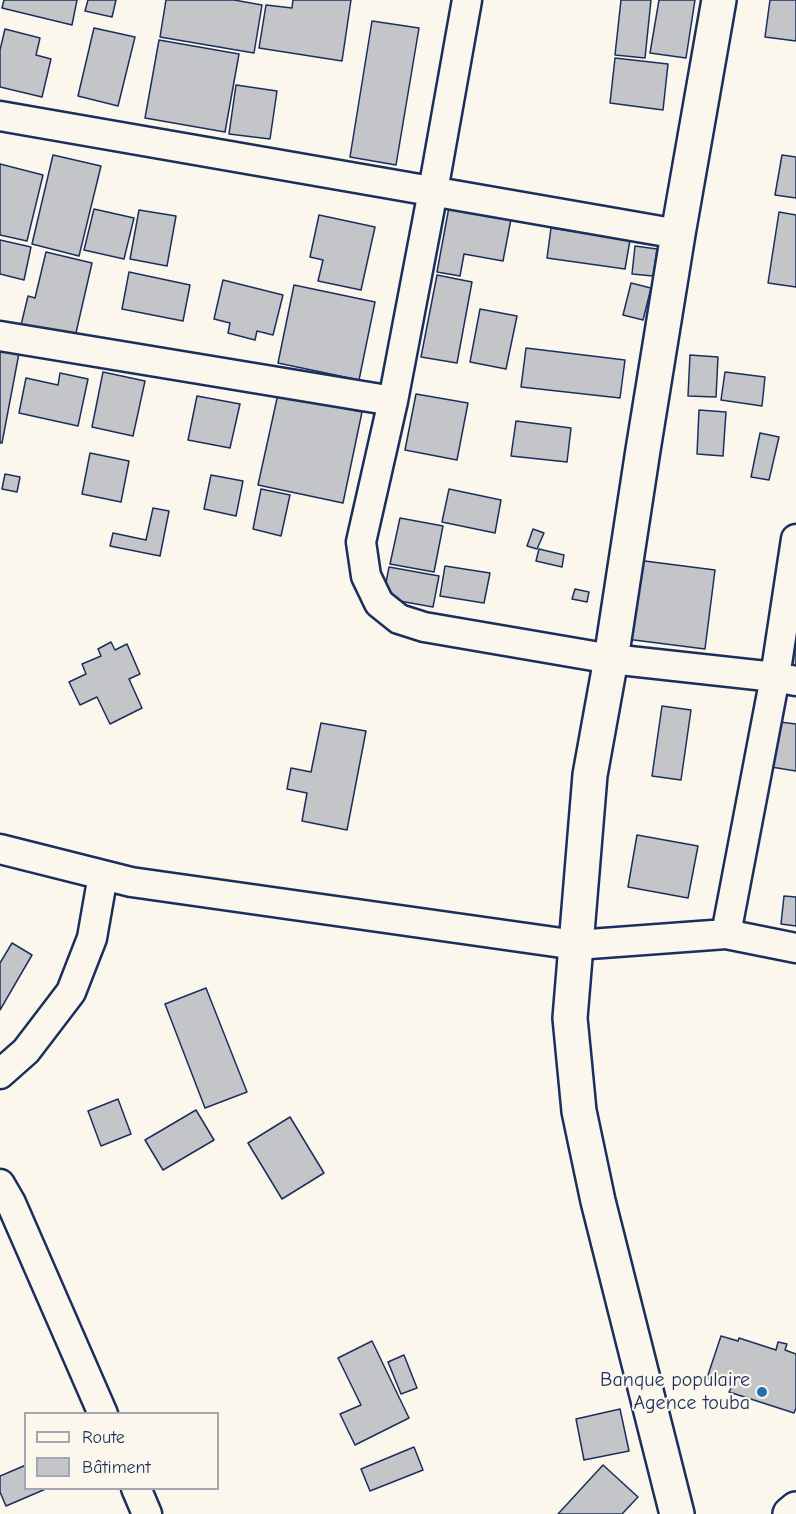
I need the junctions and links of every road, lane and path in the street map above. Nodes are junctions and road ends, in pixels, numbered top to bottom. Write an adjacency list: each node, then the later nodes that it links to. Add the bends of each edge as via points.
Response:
1 (467, 0): 4 (street)
2 (719, 0): 5 (main road)
3 (0, 116): 4 (street)
4 (433, 191): 5 (street); 7 (street)
5 (678, 234): 9 (main road)
6 (0, 336): 7 (street)
7 (393, 401): 9 (street, via 361,543 366,576 379,603 399,619 424,627)
8 (796, 539): 10 (street)
9 (611, 659): 10 (street); 14 (main road, via 590,775)
10 (785, 679): 13 (street)
11 (0, 849): 12 (street)
12 (104, 875): 14 (street); 16 (street, via 92,938 71,992 26,1051)
13 (726, 934): 14 (street); 15 (street)
14 (576, 945): 22 (main road, via 570,1018 579,1111)
15 (796, 948)
16 (0, 1074)
17 (0, 1184): 18 (street, via 12,1203)
18 (104, 1412)
19 (137, 1490): 21 (street)
20 (796, 1509): 23 (main road)
21 (147, 1514)
22 (677, 1514)
23 (790, 1514)

